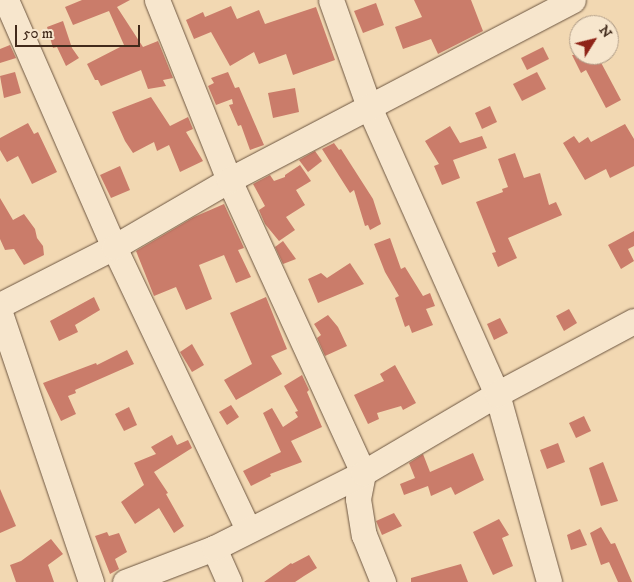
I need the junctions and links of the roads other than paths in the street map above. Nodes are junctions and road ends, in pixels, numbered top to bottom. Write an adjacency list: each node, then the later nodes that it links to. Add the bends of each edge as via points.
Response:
1 (6, 0): 7 (street)
2 (157, 0): 6 (street)
3 (331, 0): 5 (street)
4 (573, 0): 5 (street)
5 (369, 107): 6 (street); 11 (street)
6 (229, 180): 7 (street); 12 (street)
7 (114, 247): 8 (street); 13 (street)
8 (0, 305)
9 (0, 313): 15 (street)
10 (634, 321): 11 (street)
11 (497, 394): 12 (street); 19 (street)
12 (363, 473): 13 (street); 18 (street, via 358,500 364,535)
13 (248, 529): 14 (street)
14 (214, 548): 16 (street); 17 (street)
15 (91, 582)
16 (125, 582)
17 (229, 582)
18 (383, 582)
19 (549, 582)

